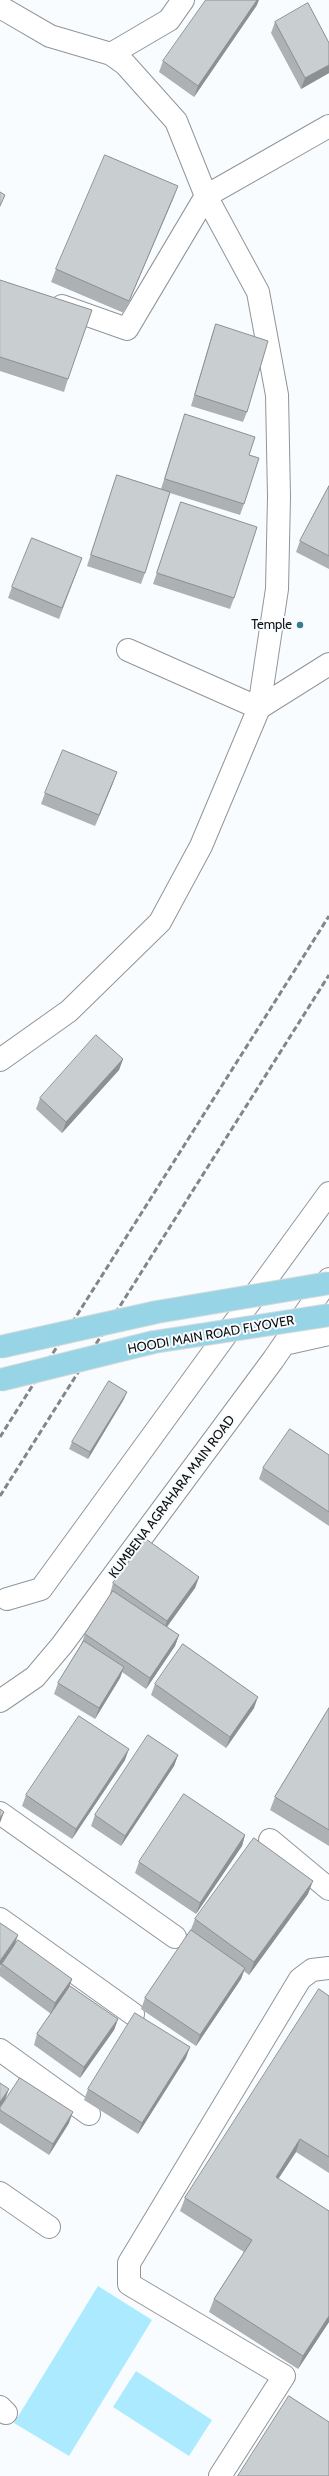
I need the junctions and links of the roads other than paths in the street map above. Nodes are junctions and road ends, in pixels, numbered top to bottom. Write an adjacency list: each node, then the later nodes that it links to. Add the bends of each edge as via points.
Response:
1 (183, 0): 3 (street, via 169,20)
2 (0, 7): 3 (street, via 50,36)
3 (110, 54): 5 (street, via 126,64 176,121)
4 (329, 126): 5 (street)
5 (206, 196): 6 (street, via 127,329); 9 (street, via 258,292 277,395 277,590)
6 (45, 300)
7 (128, 650): 9 (street)
8 (329, 664): 9 (street)
9 (259, 708): 10 (street, via 201,846 160,922 69,1011)
10 (0, 1060)
11 (329, 1193): 19 (street, via 41,1589)
12 (329, 1279): 16 (street, KUMBENA AGRAHARA MAIN ROAD)
13 (329, 1283): 17 (main road, bridge, via 156,1312)
14 (329, 1315): 18 (main road, HOODI MAIN ROAD FLYOVER, bridge, via 154,1342)
15 (329, 1334): 16 (street)
16 (284, 1344): 20 (street, KUMBENA AGRAHARA MAIN ROAD, via 62,1645 35,1678)
17 (0, 1347)
18 (0, 1380)
19 (7, 1599)
20 (0, 1702)
21 (0, 1813): 25 (street)
22 (270, 1840): 23 (street)
23 (329, 1889)
24 (0, 1919): 27 (street)
25 (175, 1937)
26 (329, 1968): 32 (street, via 312,1970 300,1979 129,2263 129,2284 284,2376)
27 (133, 2014)
28 (0, 2050): 29 (street)
29 (89, 2114)
30 (0, 2193): 31 (street)
31 (49, 2227)
32 (220, 2476)

